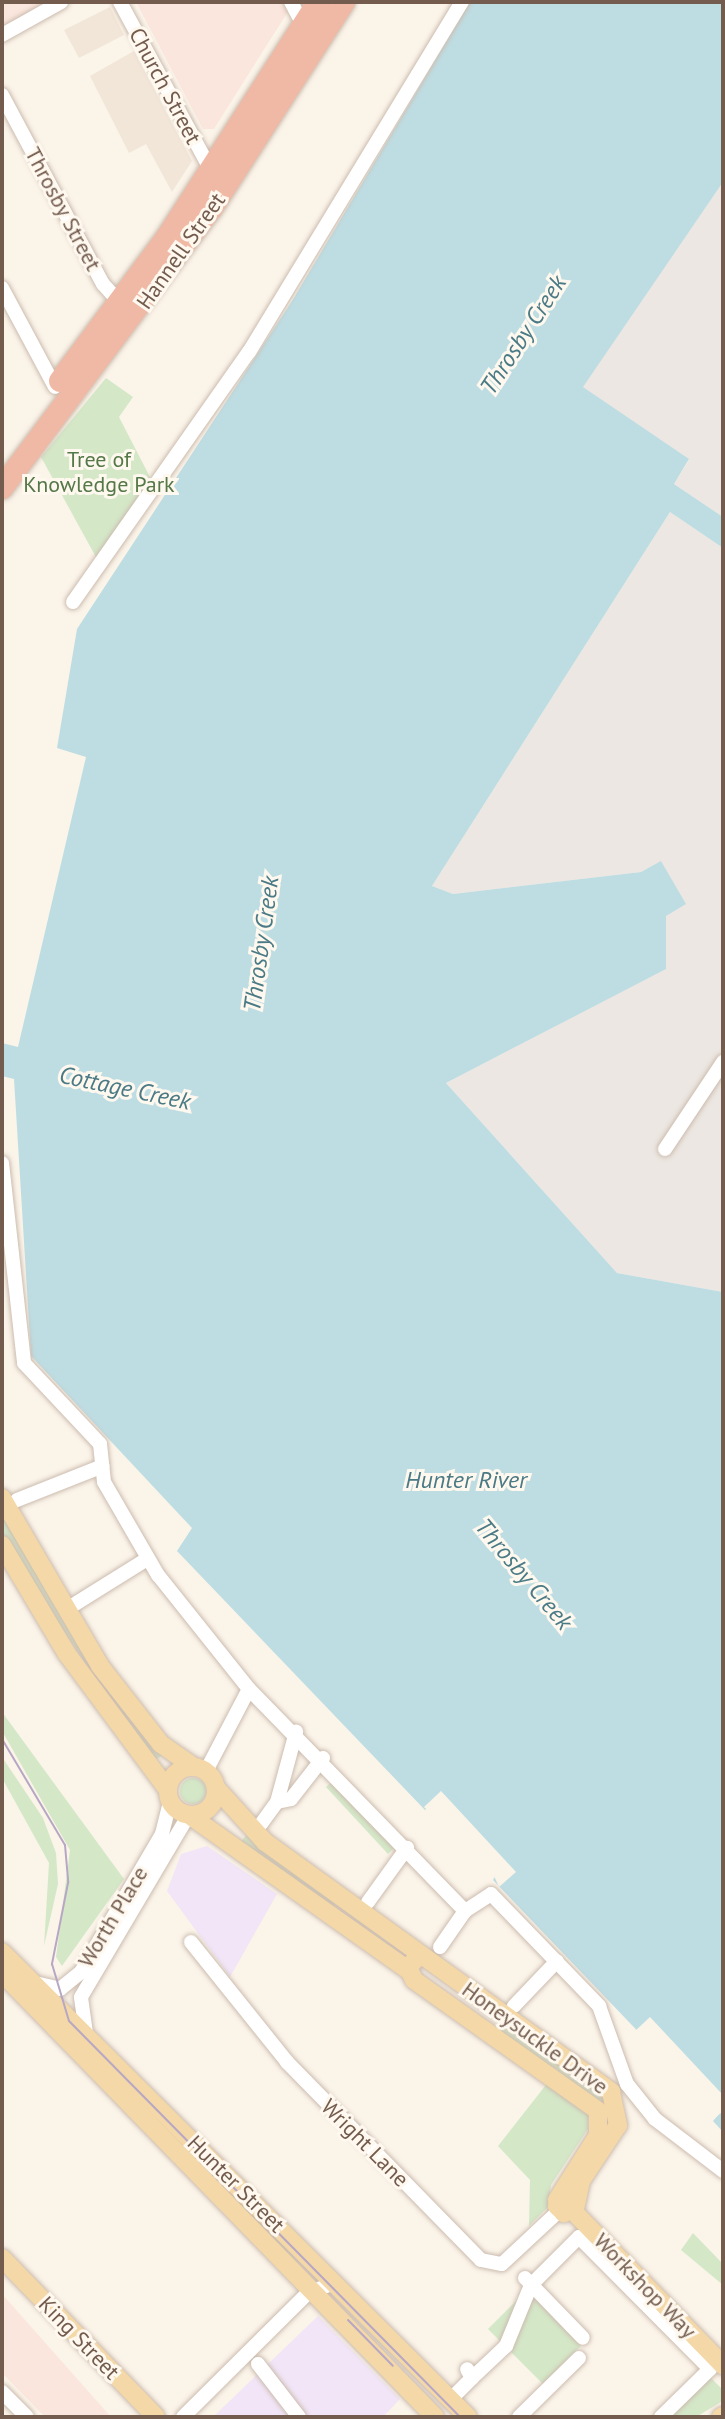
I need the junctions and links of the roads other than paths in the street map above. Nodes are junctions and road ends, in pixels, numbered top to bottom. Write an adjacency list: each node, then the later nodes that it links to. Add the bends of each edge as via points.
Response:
1 (61, 2): 8 (street)
2 (120, 2): 10 (street, Church Street)
3 (291, 2): 7 (street)
4 (318, 2): 7 (highway, Hannell Street)
5 (344, 2): 12 (highway, Hannell Street)
6 (462, 2): 16 (street, via 249,352)
7 (303, 25): 10 (highway, Hannell Street)
8 (2, 35)
9 (2, 95): 12 (street, Throsby Street)
10 (211, 170): 12 (highway, Hannell Street)
11 (2, 288): 13 (street)
12 (127, 309): 13 (highway, Hannell Street); 15 (highway, Hannell Street)
13 (55, 387): 14 (highway, Hannell Street)
14 (2, 463)
15 (2, 488)
16 (73, 602)
17 (723, 1062): 18 (street)
18 (665, 1149)
19 (2, 1163): 20 (street)
20 (8, 1279): 21 (street, via 24,1363 100,1444)
21 (103, 1466): 22 (street); 24 (street)
22 (9, 1499): 29 (main road, via 100,1666 161,1744)
23 (2, 1545): 31 (main road, via 67,1654)
24 (147, 1559): 25 (street); 26 (street)
25 (75, 1604)
26 (249, 1689): 27 (street); 29 (street)
27 (296, 1732): 28 (street); 32 (street)
28 (323, 1758): 32 (street, via 291,1799); 35 (street)
29 (199, 1767): 30 (main road); 31 (main road)
30 (217, 1789): 33 (main road, via 207,1809); 41 (main road, via 254,1833)
31 (169, 1796): 33 (main road); 46 (street, Worth Place, via 162,1834 81,1972 57,1989)
32 (277, 1802): 34 (street)
33 (190, 1817): 43 (main road); 48 (street, Worth Place, via 81,1997)
34 (261, 1824)
35 (407, 1848): 36 (street); 37 (street)
36 (368, 1902)
37 (465, 1911): 39 (street); 42 (street, via 491,1894)
38 (191, 1942): 50 (street, Wright Lane, via 326,2103 487,2264 502,2264)
39 (440, 1947)
40 (2, 1952): 46 (main road, Hunter Street)
41 (420, 1955): 43 (main road); 45 (main road)
42 (557, 1961): 47 (street); 49 (street, via 599,2006 627,2084 655,2119)
43 (408, 1970): 45 (main road)
44 (2, 1973): 54 (main road, Hunter Street)
45 (432, 1975): 50 (main road, Honeysuckle Drive, via 598,2111 598,2135)
46 (26, 1976): 48 (main road, Hunter Street)
47 (514, 2006)
48 (87, 2034): 53 (main road, Hunter Street)
49 (723, 2171)
50 (566, 2206): 57 (main road, Workshop Way)
51 (2, 2258): 63 (main road, King Street)
52 (528, 2282): 55 (street); 60 (street, via 506,2346 469,2373); 68 (street, via 579,2237 710,2369)
53 (334, 2283): 54 (street); 60 (main road, Hunter Street)
54 (311, 2290): 64 (street); 66 (main road, Hunter Street)
55 (583, 2338)
56 (579, 2358): 61 (street)
57 (722, 2363)
58 (258, 2364): 65 (street)
59 (2, 2392): 62 (street)
60 (451, 2399): 67 (main road, Hunter Street)
61 (521, 2415)
62 (27, 2417)
63 (156, 2417)
64 (183, 2417)
65 (299, 2417)
66 (435, 2417)
67 (468, 2417)
68 (661, 2417)

